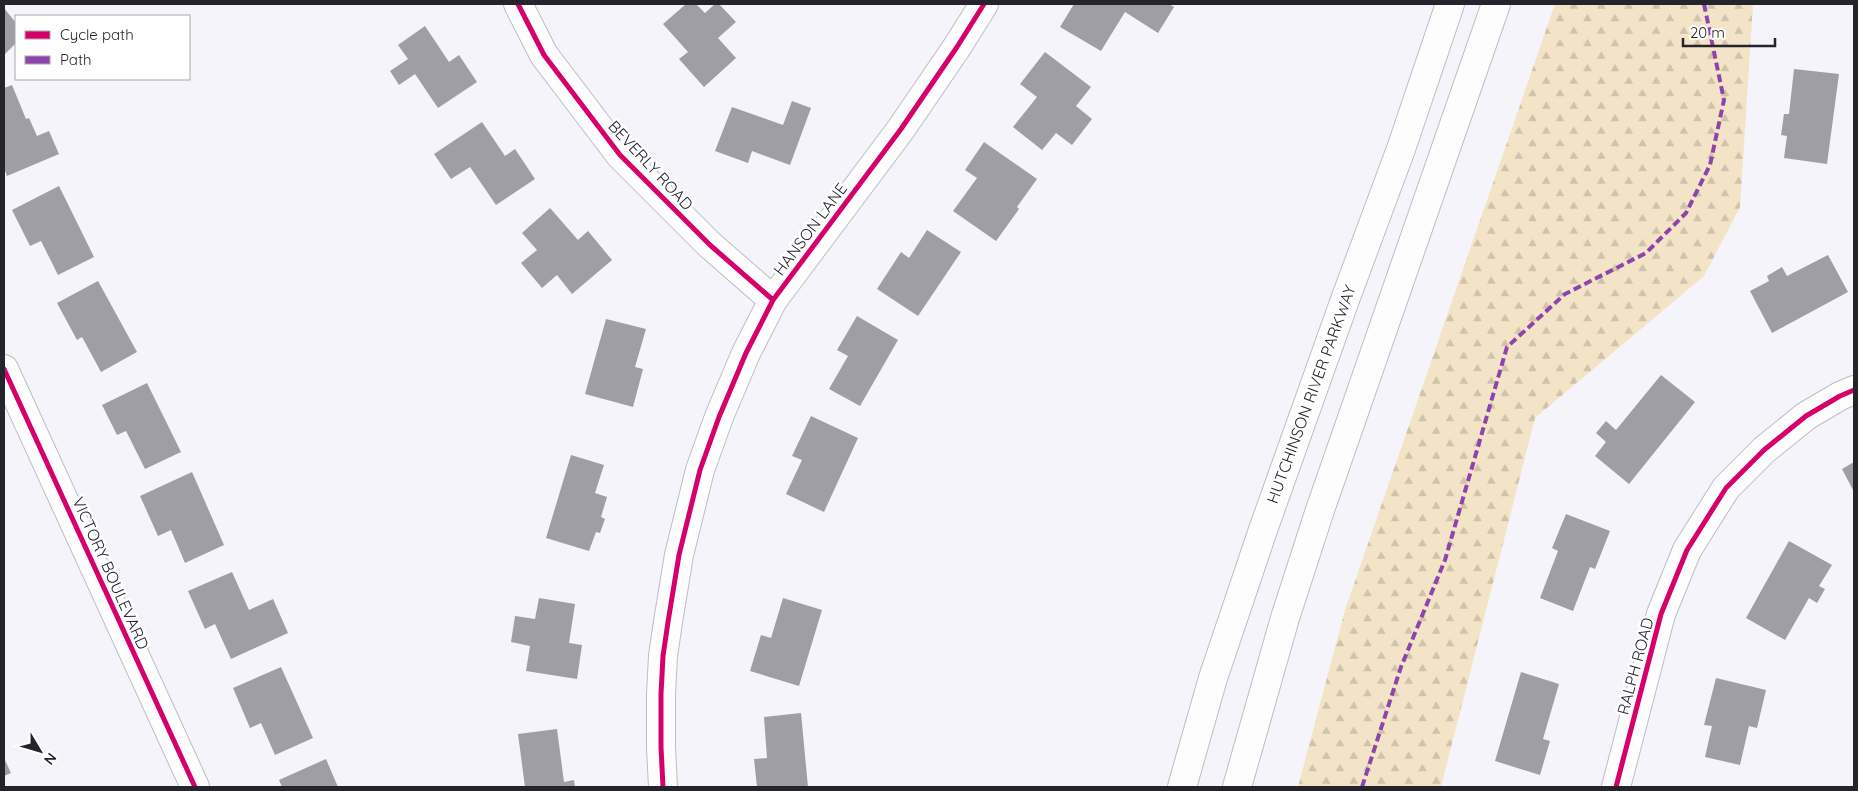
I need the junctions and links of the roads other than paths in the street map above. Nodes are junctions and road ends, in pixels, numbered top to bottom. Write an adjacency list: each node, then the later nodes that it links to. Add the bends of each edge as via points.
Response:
1 (518, 4): 5 (main road, BEVERLY ROAD, via 544,54 620,155 710,245)
2 (984, 4): 5 (main road, HANSON LANE, via 901,129)
3 (1450, 4): 10 (main road, HUTCHINSON RIVER PARKWAY, via 1264,527 1213,678)
4 (1496, 4): 11 (main road, via 1317,519)
5 (773, 300): 9 (main road, HANSON LANE, via 746,353 706,452 679,555 663,656 660,747)
6 (4, 369): 8 (main road, VICTORY BOULEVARD)
7 (1854, 390): 12 (main road, RALPH ROAD, via 1806,416 1764,450 1726,488 1686,550 1661,614)
8 (195, 787)
9 (663, 787)
10 (1182, 787)
11 (1237, 787)
12 (1616, 787)

